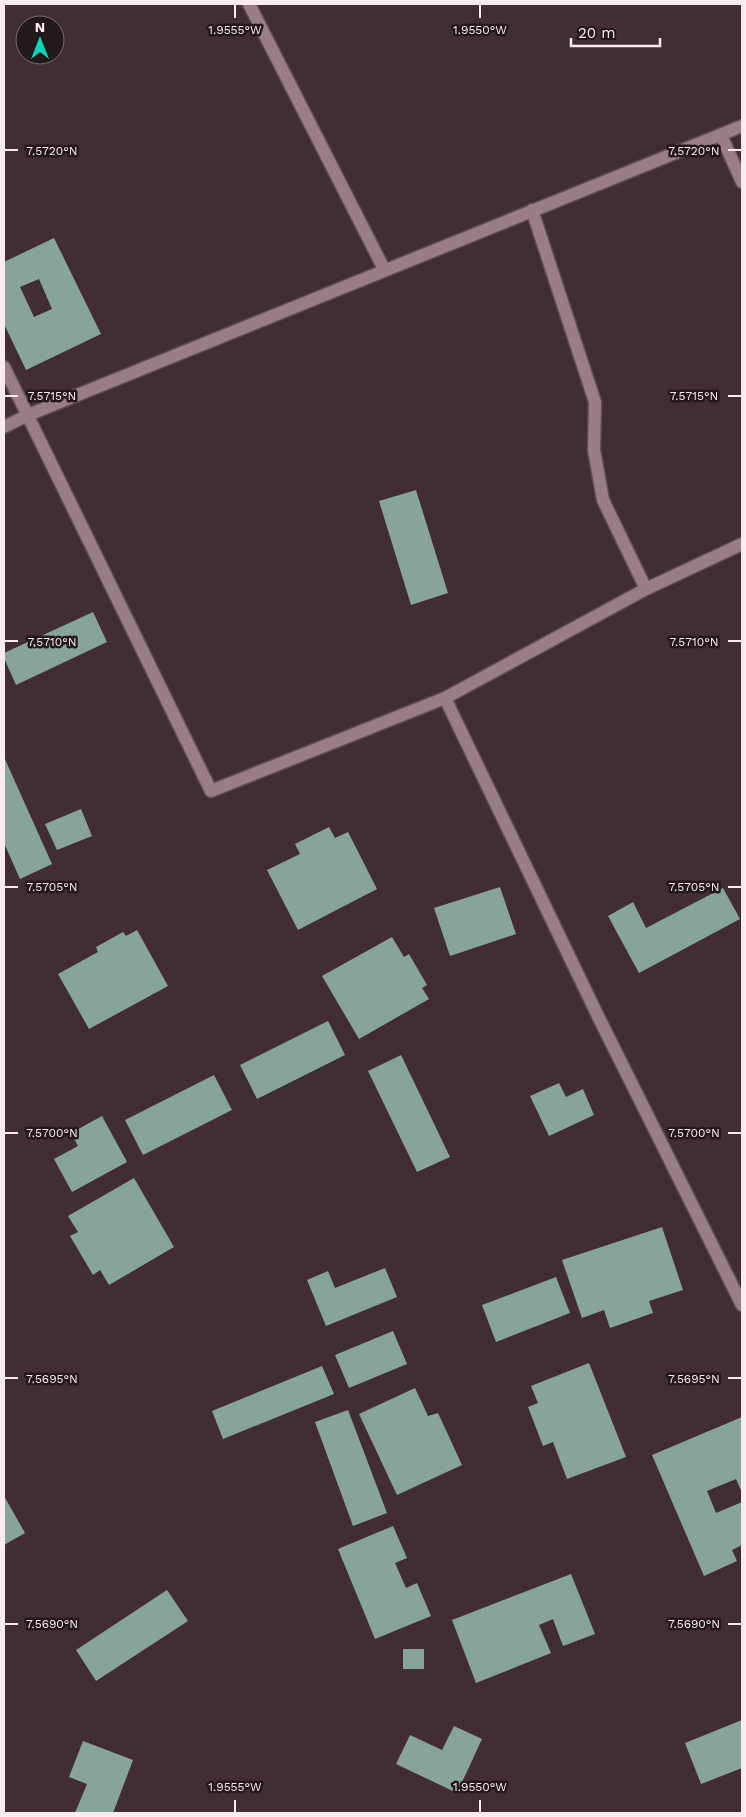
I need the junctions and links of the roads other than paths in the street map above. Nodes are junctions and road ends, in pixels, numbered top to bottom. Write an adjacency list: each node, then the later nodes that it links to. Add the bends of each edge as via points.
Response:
1 (249, 4): 6 (street)
2 (742, 126): 3 (street)
3 (721, 135): 4 (street); 5 (street)
4 (742, 182)
5 (532, 210): 6 (street); 11 (street, via 595,402 594,450 603,500)
6 (384, 269): 8 (street)
7 (4, 367): 8 (street)
8 (28, 414): 9 (street); 12 (street, via 211,791)
9 (4, 427)
10 (742, 544): 11 (street)
11 (646, 589): 12 (street)
12 (445, 698): 13 (street)
13 (742, 1305)

